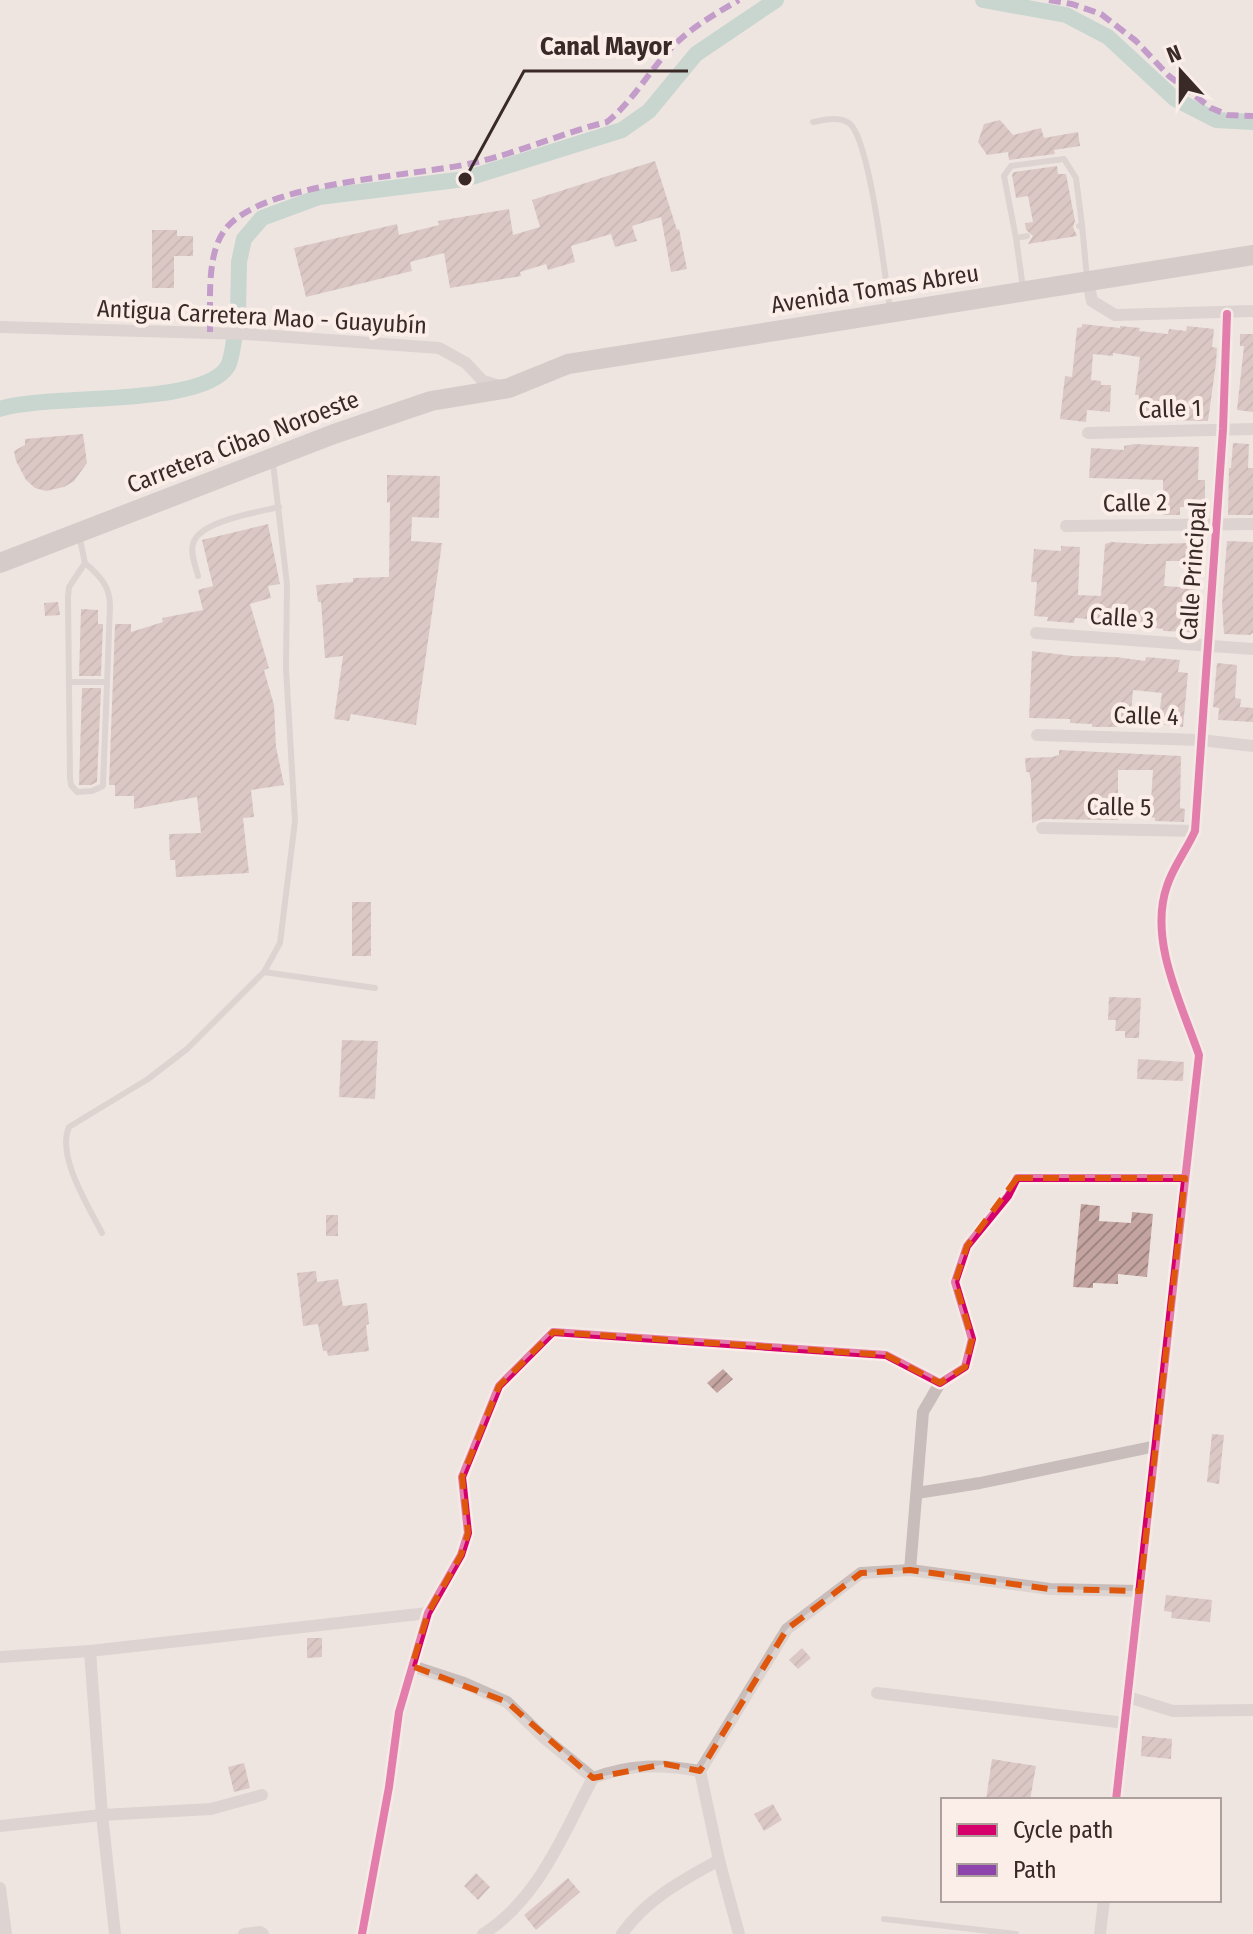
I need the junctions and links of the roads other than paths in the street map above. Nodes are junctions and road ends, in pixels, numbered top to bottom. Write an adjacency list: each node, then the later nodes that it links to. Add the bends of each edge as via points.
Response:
1 (813, 122): 8 (lane, via 833,119 857,131)
2 (1027, 236): 3 (lane)
3 (1016, 238): 5 (lane, via 1004,176 1011,166 1064,159 1076,178); 6 (lane)
4 (1253, 255): 5 (main road, Avenida Tomas Abreu)
5 (1088, 281): 6 (main road, Avenida Tomas Abreu); 9 (street, via 1092,301 1115,315)
6 (1024, 291): 8 (main road, Avenida Tomas Abreu)
7 (1253, 311): 9 (street)
8 (890, 313): 11 (main road, Avenida Tomas Abreu, via 568,364)
9 (1227, 314): 12 (street, Calle Principal)
10 (0, 327): 11 (street, Antigua Carretera Mao - Guayubín, via 246,334 439,348 466,363 483,381)
11 (509, 388): 15 (main road, Carretera Cibao Noroeste, via 431,401)
12 (1223, 429): 13 (street, Calle 1); 14 (street, Calle 1); 17 (street, Calle Principal)
13 (1253, 429)
14 (1088, 433)
15 (272, 458): 16 (lane); 20 (main road, Carretera Cibao Noroeste)
16 (279, 507): 23 (lane, via 219,523 199,534 192,551); 34 (lane, via 287,584 295,821 280,943)
17 (1216, 523): 18 (street, Calle 2); 19 (street, Calle 2); 25 (street, Calle Principal)
18 (1253, 524)
19 (1066, 526)
20 (78, 532): 21 (main road, Carretera Cibao Noroeste); 22 (lane)
21 (0, 563)
22 (85, 563): 27 (lane, via 69,587); 28 (lane, via 103,579 110,599)
23 (198, 576)
24 (1036, 633): 25 (street, Calle 3)
25 (1207, 646): 26 (street, Calle 3); 30 (street, Calle Principal)
26 (1253, 649)
27 (70, 682): 28 (lane); 28 (lane, via 70,778 77,792 103,786)
28 (107, 682)
29 (1037, 735): 30 (street, Calle 4)
30 (1201, 740): 31 (street, Calle 4); 33 (street, Calle Principal)
31 (1253, 746)
32 (1042, 828): 33 (street, Calle 5)
33 (1195, 831): 36 (street, via 1166,887 1163,917 1163,945 1199,1055)
34 (264, 972): 35 (lane); 37 (lane, via 187,1049 69,1127 65,1138 73,1175)
35 (375, 988)
36 (1185, 1178): 38 (street, via 1017,1178 967,1246 955,1282 972,1339 965,1367); 39 (street)
37 (102, 1233)
38 (940, 1383): 40 (street, via 923,1412); 43 (street, via 886,1355 553,1332 499,1386 462,1477 468,1533)
39 (1156, 1446): 40 (street); 42 (street)
40 (917, 1493): 41 (street)
41 (910, 1570): 42 (street, via 1050,1589); 51 (street, via 861,1573 787,1629)
42 (1140, 1591): 48 (street)
43 (428, 1613): 44 (street); 46 (street)
44 (90, 1651): 45 (street); 55 (street)
45 (0, 1657)
46 (412, 1666): 52 (street, via 507,1702); 65 (street, via 399,1712)
47 (877, 1693): 50 (street)
48 (1128, 1697): 49 (street, via 1173,1711); 50 (street)
49 (1253, 1710)
50 (1125, 1723): 54 (street)
51 (700, 1771): 52 (street, via 665,1764); 57 (street)
52 (593, 1778): 66 (street, via 537,1883 501,1923)
53 (262, 1795): 55 (street, via 211,1809)
54 (1115, 1798)
55 (102, 1815): 56 (street); 62 (street)
56 (0, 1826)
57 (719, 1860): 67 (street, via 668,1889 634,1916); 68 (street)
58 (0, 1888): 61 (street)
59 (1104, 1902): 70 (street)
60 (884, 1919): 69 (lane)
61 (6, 1934)
62 (115, 1934)
63 (244, 1934): 64 (street)
64 (263, 1934)
65 (362, 1934)
66 (483, 1934)
67 (622, 1934)
68 (739, 1934)
69 (1016, 1934)
70 (1100, 1934)

